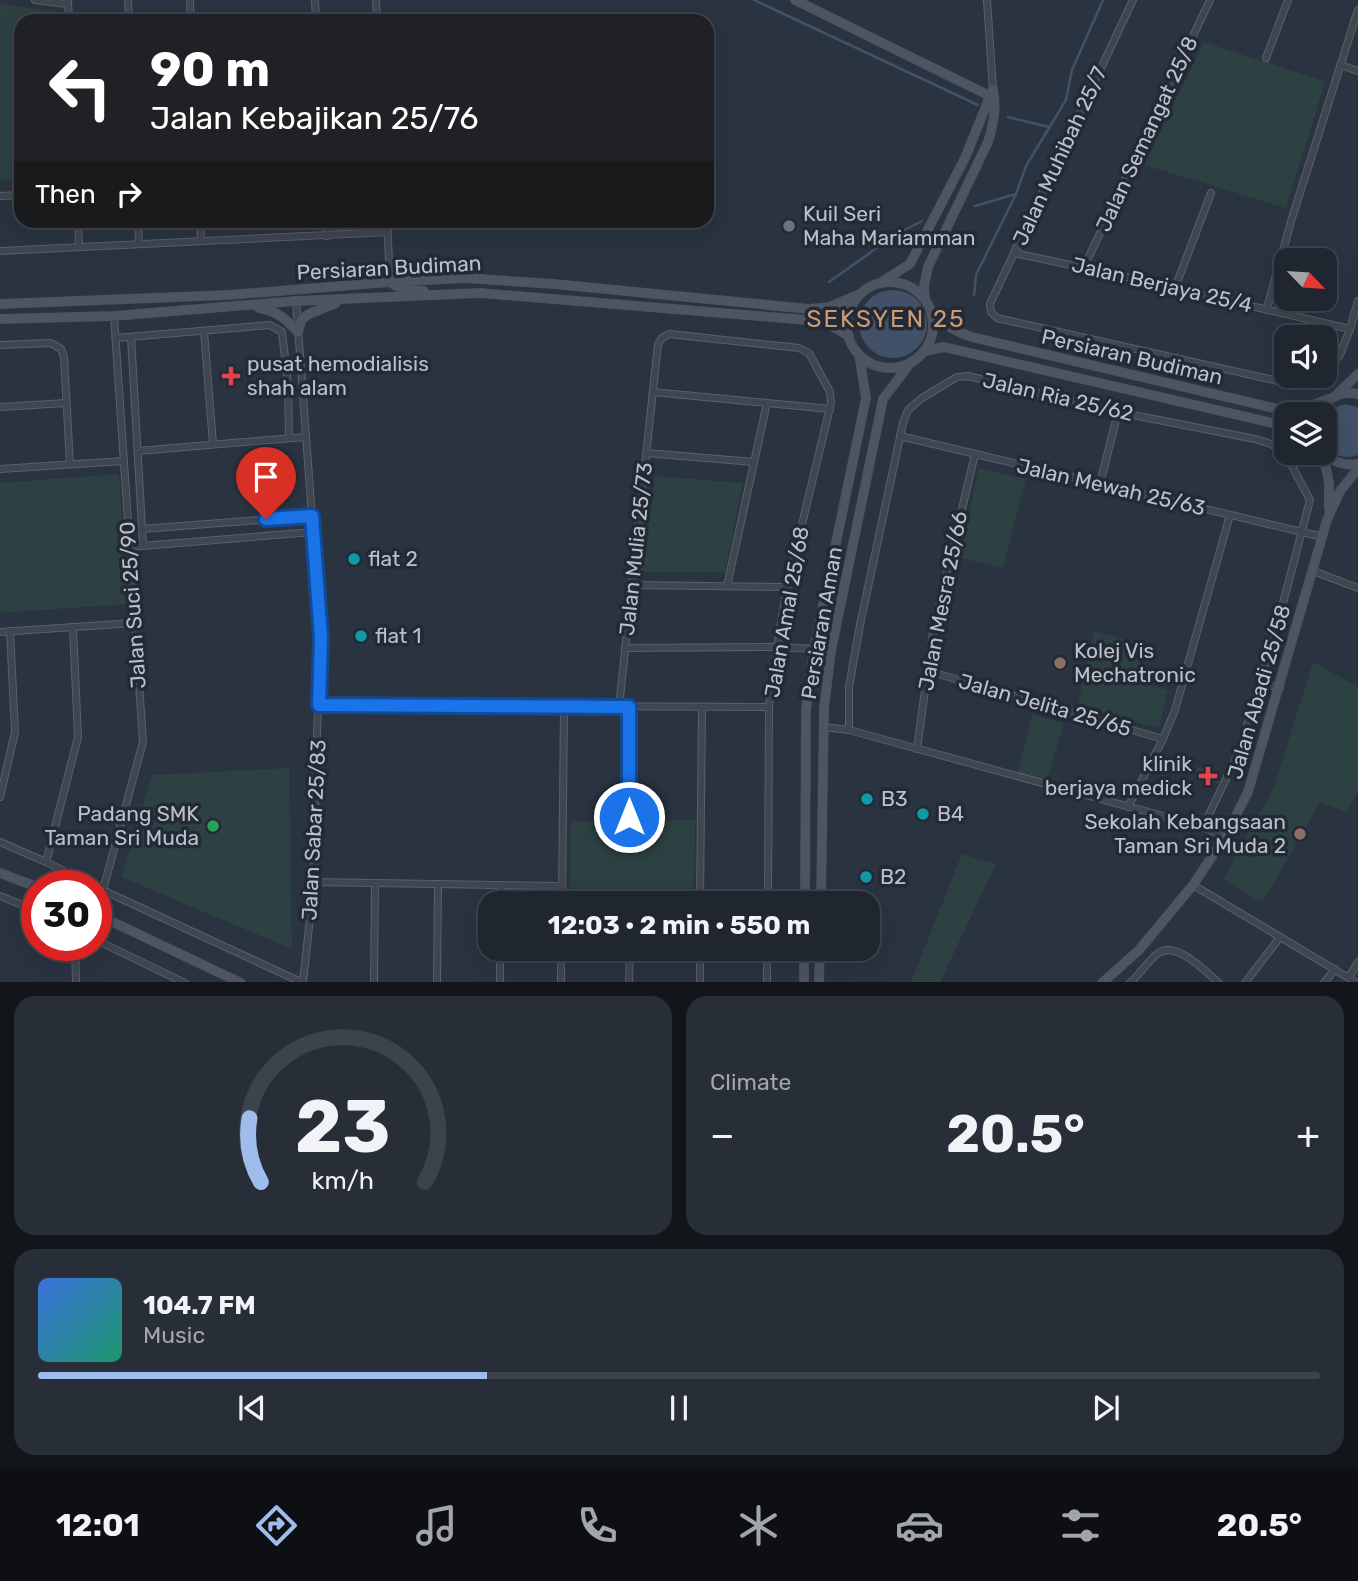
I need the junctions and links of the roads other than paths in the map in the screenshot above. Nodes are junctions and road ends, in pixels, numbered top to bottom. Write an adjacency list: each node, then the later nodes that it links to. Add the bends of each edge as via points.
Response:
1 (35, 0): 7 (street)
2 (795, 0): 12 (main road)
3 (988, 0): 12 (street)
4 (1133, 0): 25 (street, Jalan Muhibah 25/7)
5 (1210, 0): 26 (street, Jalan Semangat 25/8)
6 (1288, 0): 9 (street)
7 (68, 2)
8 (1358, 10): 10 (street)
9 (1266, 58)
10 (1340, 65): 11 (street); 40 (street)
11 (1358, 71)
12 (993, 95): 28 (main road, via 910,264); 34 (main road, via 995,120 988,142 928,267)
13 (1211, 193): 29 (street)
14 (78, 228): 23 (street)
15 (138, 228): 22 (street)
16 (200, 228): 21 (street)
17 (326, 228): 20 (street)
18 (388, 228): 19 (street)
19 (388, 233): 20 (street); 27 (street)
20 (327, 236): 21 (street)
21 (201, 241): 22 (street)
22 (139, 244): 23 (street)
23 (79, 247): 24 (street)
24 (0, 251)
25 (1014, 253): 26 (street, Jalan Berjaya 25/4); 57 (street, Jalan Muhibah 25/7, via 990,304 997,318)
26 (1084, 267): 29 (street, Jalan Berjaya 25/4)
27 (390, 282): 30 (main road, via 402,289); 31 (main road, Persiaran Budiman, via 465,278 809,309 829,307); 32 (main road, Persiaran Budiman)
28 (878, 284): 31 (main road); 34 (main road, via 905,284)
29 (1175, 288): 40 (street, Jalan Berjaya 25/4)
30 (480, 293): 33 (main road, Persiaran Budiman); 48 (main road, Persiaran Budiman, via 806,320 826,323)
31 (860, 294): 48 (main road, via 849,314)
32 (228, 295): 36 (main road, Persiaran Budiman); 37 (main road, via 290,296)
33 (348, 299): 37 (main road, Persiaran Budiman); 47 (main road, via 309,314)
34 (925, 300): 41 (main road)
35 (1358, 301): 45 (street)
36 (24, 302): 38 (main road, Persiaran Budiman); 43 (main road, via 19,312)
37 (296, 302): 39 (main road, Persiaran Budiman); 47 (street, Jalan Sabar 25/83)
38 (0, 304)
39 (243, 306): 42 (main road, Persiaran Budiman); 47 (main road, via 269,310)
40 (1267, 308): 45 (street, Jalan Berjaya 25/4)
41 (932, 314): 52 (main road, via 933,327); 60 (main road, Persiaran Budiman, via 972,337 1286,411 1296,412)
42 (114, 316): 43 (main road, Persiaran Budiman); 50 (street, Jalan Suci 25/90)
43 (30, 318): 44 (main road, Persiaran Budiman)
44 (0, 319)
45 (1350, 329): 54 (street)
46 (204, 331): 49 (street); 70 (street, via 270,325 282,332); 71 (street)
47 (298, 332): 69 (street, Jalan Sabar 25/83)
48 (849, 336): 53 (main road)
49 (131, 337): 50 (street); 72 (street)
50 (116, 338): 75 (street, Jalan Suci 25/90)
51 (0, 345): 62 (street, via 51,343 61,349)
52 (924, 351): 55 (main road); 67 (main road, Persiaran Budiman, via 944,347)
53 (859, 354): 55 (main road, via 884,367); 103 (main road, Persiaran Aman, via 866,398)
54 (1337, 357)
55 (912, 361): 113 (main road, Persiaran Aman, via 883,399 831,651)
56 (1358, 374): 60 (main road)
57 (1274, 380)
58 (653, 392): 63 (street); 65 (street, Jalan Mulia 25/73, via 658,344 668,334 799,348 809,353 830,392); 73 (street, Jalan Mulia 25/73)
59 (1358, 394): 60 (main road)
60 (1331, 398): 61 (main road)
61 (1328, 402)
62 (66, 403): 64 (street); 78 (street)
63 (767, 403): 65 (street); 76 (street)
64 (0, 407)
65 (830, 409): 95 (street, Jalan Amal 25/68)
66 (1118, 412): 68 (street, Jalan Ria 25/62, via 957,377 908,410); 82 (street); 88 (street, Jalan Ria 25/62, via 1255,439 1285,453 1310,500)
67 (1274, 423)
68 (900, 436): 74 (street, Jalan Mewah 25/63); 114 (street, Jalan Ria 25/62, via 849,687)
69 (305, 437): 70 (street); 84 (street, Jalan Sabar 25/83)
70 (289, 438): 71 (street)
71 (214, 444): 72 (street)
72 (138, 451): 86 (street)
73 (646, 453): 76 (street); 93 (street, Jalan Mulia 25/73)
74 (975, 454): 82 (street, Jalan Mewah 25/63); 104 (street, Jalan Mesra 25/66)
75 (124, 461): 78 (street); 91 (street, Jalan Suci 25/90)
76 (754, 462): 94 (street)
77 (1337, 462): 80 (main road)
78 (70, 464): 81 (street)
79 (1325, 465): 85 (main road, Jalan Abadi 25/58, via 1330,499)
80 (1358, 466): 85 (main road, Jalan Abadi 25/58)
81 (0, 469)
82 (1100, 484): 83 (street, Jalan Mewah 25/63)
83 (1230, 515): 88 (street, Jalan Mewah 25/63); 115 (street)
84 (312, 516): 86 (street); 87 (street, Jalan Sabar 25/83)
85 (1327, 520): 89 (main road, Jalan Abadi 25/58)
86 (142, 529): 90 (street)
87 (313, 532): 90 (street); 107 (street, Jalan Sabar 25/83, via 321,638)
88 (1302, 532): 89 (street, Jalan Mewah 25/63); 105 (street, Jalan Ria 25/62)
89 (1323, 537): 92 (main road, Jalan Abadi 25/58)
90 (143, 545): 91 (street)
91 (130, 547): 97 (street, Jalan Suci 25/90)
92 (1313, 571): 96 (street); 106 (main road, Jalan Abadi 25/58)
93 (632, 584): 94 (street); 102 (street, Jalan Mulia 25/73)
94 (727, 586): 95 (street)
95 (787, 587): 101 (street, Jalan Amal 25/68)
96 (1358, 588)
97 (134, 623): 98 (street); 125 (street, Jalan Suci 25/90, via 143,742)
98 (73, 627): 99 (street); 123 (street, via 78,737)
99 (10, 631): 100 (street); 117 (street, via 15,732)
100 (0, 632)
101 (777, 647): 102 (street); 103 (street); 112 (street, Jalan Amal 25/68)
102 (625, 648): 109 (street, Jalan Mulia 25/73)
103 (814, 649): 138 (main road, Persiaran Aman, via 806,709)
104 (928, 671): 115 (street, Jalan Jelita 25/65); 116 (street, Jalan Mesra 25/66)
105 (1260, 682): 106 (street); 120 (street, Jalan Ria 25/62, via 1238,754)
106 (1280, 688): 121 (main road, Jalan Abadi 25/58, via 1248,792)
107 (319, 705): 108 (street); 128 (street, Jalan Sabar 25/83)
108 (564, 706): 109 (street); 133 (street)
109 (619, 707): 110 (street)
110 (629, 707): 111 (street); 119 (street)
111 (702, 707): 112 (street); 136 (street)
112 (769, 707): 137 (street, Jalan Amal 25/68)
113 (824, 727): 114 (street); 139 (main road, Persiaran Aman)
114 (849, 730): 116 (street)
115 (1163, 739): 118 (street)
116 (917, 749): 118 (street)
117 (0, 797)
118 (1128, 807): 120 (street)
119 (629, 817)
120 (1203, 827): 121 (street)
121 (1225, 837): 132 (main road, Jalan Abadi 25/58)
122 (0, 842): 123 (street)
123 (46, 862): 124 (street)
124 (63, 870)
125 (103, 870)
126 (0, 873): 127 (main road)
127 (21, 881)
128 (314, 882): 129 (street); 161 (street, Jalan Sabar 25/83)
129 (375, 883): 130 (street); 157 (street)
130 (438, 884): 131 (street); 162 (street)
131 (501, 885): 133 (street); 134 (street)
132 (1193, 885): 144 (street); 170 (main road, Jalan Abadi 25/58, via 1139,950)
133 (562, 886): 135 (street)
134 (501, 891)
135 (562, 891)
136 (700, 891)
137 (768, 891)
138 (805, 891)
139 (821, 891)
140 (112, 893): 161 (street)
141 (0, 896): 142 (street)
142 (21, 905)
143 (112, 922): 160 (main road)
144 (1280, 937): 155 (street); 173 (street)
145 (112, 948): 159 (street)
146 (75, 961): 158 (street)
147 (500, 961): 163 (street)
148 (561, 961): 164 (street)
149 (630, 961): 165 (street)
150 (700, 961): 166 (street)
151 (767, 961): 167 (street)
152 (804, 961): 168 (main road)
153 (820, 961): 169 (main road)
154 (1358, 962): 156 (street)
155 (1335, 969): 156 (street); 174 (street)
156 (1349, 977): 175 (street)
157 (374, 981)
158 (76, 982)
159 (185, 982)
160 (241, 982)
161 (303, 982)
162 (437, 982)
163 (500, 982)
164 (561, 982)
165 (629, 982)
166 (700, 982)
167 (766, 982)
168 (804, 982)
169 (819, 982)
170 (1102, 982)
171 (1130, 982): 172 (street, via 1159,951 1169,948)
172 (1219, 982)
173 (1245, 982)
174 (1324, 982)
175 (1357, 982)

